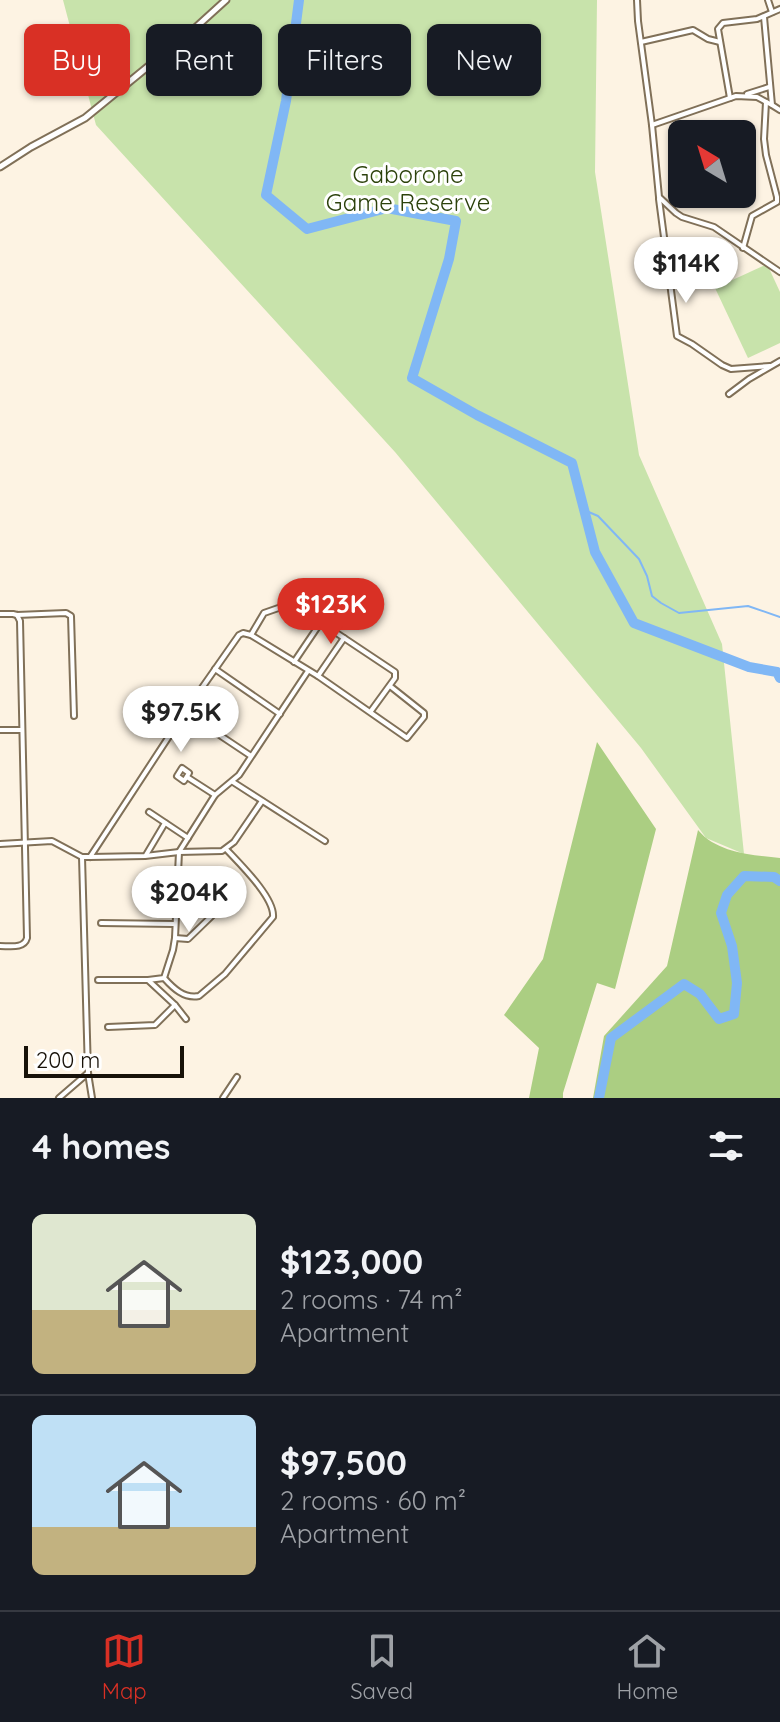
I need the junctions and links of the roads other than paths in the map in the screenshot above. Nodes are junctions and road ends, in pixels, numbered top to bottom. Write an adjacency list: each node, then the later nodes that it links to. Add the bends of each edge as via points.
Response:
1 (226, 0): 15 (street, via 85,118)
2 (637, 0): 7 (street)
3 (768, 0): 5 (street)
4 (780, 9): 5 (street)
5 (772, 12): 6 (street)
6 (764, 17): 8 (street, via 723,23 718,29); 9 (street)
7 (641, 42): 8 (street, via 693,30); 14 (street)
8 (720, 42): 11 (street)
9 (770, 87): 10 (street); 12 (street)
10 (745, 95): 11 (street); 12 (street)
11 (730, 98): 14 (street)
12 (769, 104): 13 (street); 17 (street, via 764,139 777,202 752,216)
13 (780, 110)
14 (652, 125): 16 (street)
15 (0, 167)
16 (659, 197): 17 (street, via 682,217 714,227); 20 (street, via 677,336 731,369)
17 (743, 248): 18 (street)
18 (780, 272)
19 (780, 361): 20 (street)
20 (770, 366): 21 (street)
21 (729, 394)
22 (0, 614): 23 (street)
23 (17, 615): 35 (street, via 71,616); 37 (street)
24 (321, 622): 25 (street, via 287,605 261,616); 26 (street); 27 (street)
25 (251, 635): 27 (street); 28 (street, via 239,635)
26 (344, 638): 30 (street); 31 (street, via 395,672)
27 (294, 662): 29 (street)
28 (215, 669): 33 (street); 34 (street)
29 (308, 671): 30 (street); 34 (street)
30 (318, 676): 32 (street)
31 (390, 686): 32 (street); 32 (street, via 424,717 406,738)
32 (371, 711)
33 (185, 712): 38 (street); 53 (street)
34 (280, 714): 38 (street)
35 (74, 716)
36 (0, 730): 37 (street)
37 (22, 730): 48 (street)
38 (251, 756): 40 (street)
39 (187, 777): 41 (street)
40 (233, 782): 41 (street); 42 (street)
41 (215, 795): 45 (street)
42 (262, 801): 46 (street); 49 (street)
43 (149, 812): 44 (street)
44 (165, 823): 45 (street); 51 (street)
45 (188, 838): 50 (street)
46 (325, 841)
47 (0, 844): 48 (street)
48 (24, 844): 52 (street, via 52,841); 58 (street, via 27,938 22,946)
49 (226, 849): 50 (street); 59 (street, via 259,887 273,917 199,996 185,996)
50 (179, 852): 51 (street); 56 (street)
51 (145, 856): 53 (street)
52 (82, 857): 53 (street); 65 (street)
53 (90, 857)
54 (220, 908): 57 (street, via 188,939)
55 (101, 923): 56 (street)
56 (175, 924): 57 (street)
57 (175, 938): 59 (street)
58 (0, 946)
59 (164, 978): 61 (street)
60 (98, 980): 61 (street)
61 (148, 980): 62 (street)
62 (175, 1005): 63 (street); 64 (street, via 155,1025)
63 (186, 1019)
64 (108, 1027)
65 (88, 1073): 67 (street); 68 (street)
66 (237, 1077): 69 (street)
67 (59, 1098)
68 (92, 1098)
69 (223, 1098)

